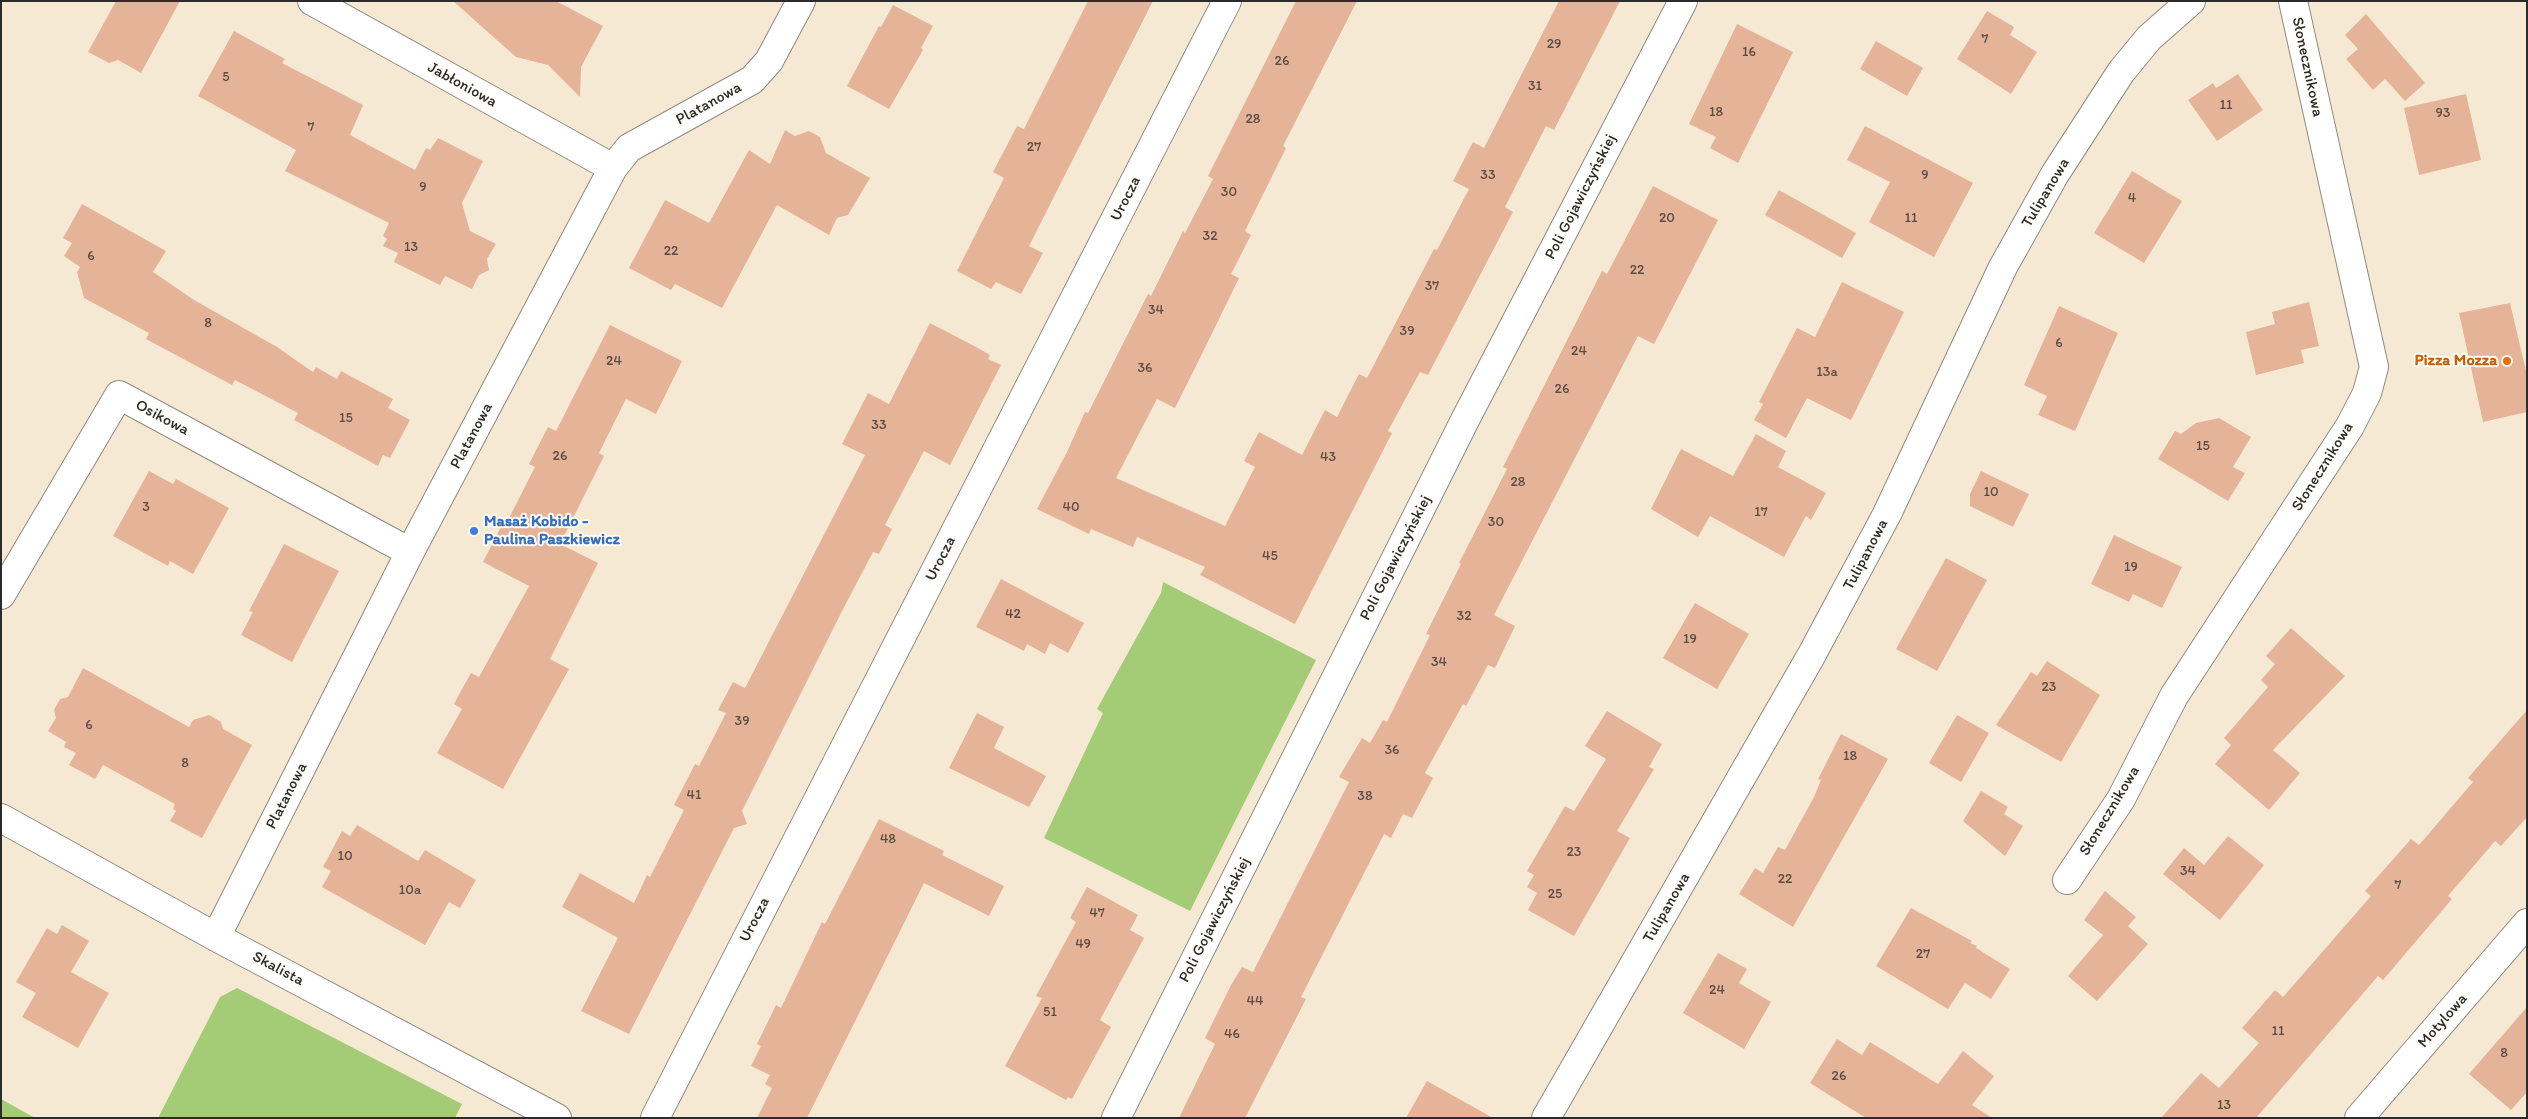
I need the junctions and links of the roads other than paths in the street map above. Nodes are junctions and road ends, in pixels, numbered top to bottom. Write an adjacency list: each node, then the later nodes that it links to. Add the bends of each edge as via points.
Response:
1 (312, 1): 7 (street, Jabłoniowa)
2 (801, 1): 7 (street, Platanowa, via 769,61 752,80 629,148)
3 (1227, 1): 15 (street, Urocza)
4 (1683, 1): 16 (street, Poli Gojawiczyńskiej, via 1462,427)
5 (2191, 1): 17 (street, Tulipanowa, via 2149,38 2121,72 2031,216 2003,267 1853,579)
6 (2293, 1): 11 (street, Słonecznikowa, via 2374,367 2367,393 2350,426 2174,696 2121,798)
7 (613, 168): 8 (street, Platanowa)
8 (410, 552): 9 (street, Osikowa, via 119,395); 13 (street, Platanowa)
9 (1, 595)
10 (1, 818): 13 (street, Skalista)
11 (2067, 880)
12 (2527, 923): 18 (street, Motylowa)
13 (216, 937): 14 (street, Skalista)
14 (556, 1118)
15 (655, 1118)
16 (1116, 1118)
17 (1546, 1118)
18 (2359, 1118)

